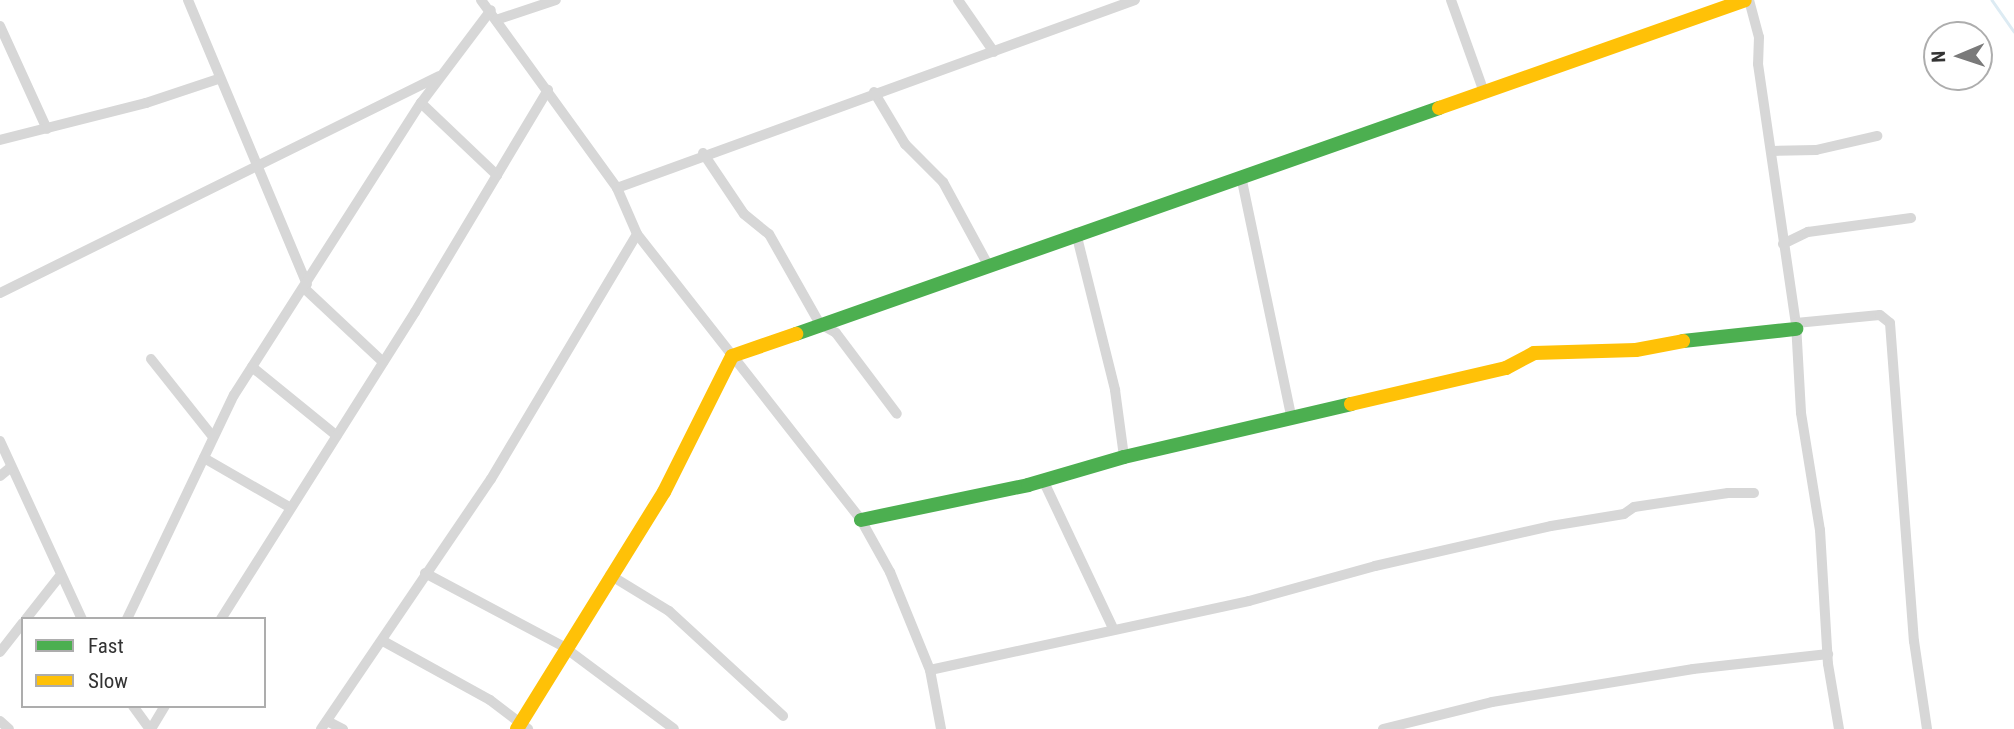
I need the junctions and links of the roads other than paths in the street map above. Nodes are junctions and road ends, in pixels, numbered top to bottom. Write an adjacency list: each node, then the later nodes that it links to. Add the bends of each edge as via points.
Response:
1 (188, 0): 12 (street)
2 (481, 0): 8 (street)
3 (556, 0): 8 (street)
4 (958, 0): 10 (street)
5 (1135, 0): 10 (street)
6 (1451, 0): 15 (street)
7 (1747, 0): 15 (street); 20 (street, via 1759,37 1758,64)
8 (494, 15): 11 (street); 13 (street)
9 (0, 26): 17 (street)
10 (994, 52): 14 (street)
11 (441, 75): 16 (street); 22 (street)
12 (218, 79): 17 (street); 22 (street)
13 (548, 90): 23 (street); 25 (street)
14 (874, 92): 21 (street); 30 (street, via 905,144 943,182)
15 (1484, 92): 24 (street)
16 (421, 103): 23 (street); 31 (street)
17 (47, 129): 19 (street)
18 (1877, 136): 20 (street, via 1816,150)
19 (0, 139)
20 (1772, 150): 29 (street)
21 (703, 153): 25 (street); 33 (street, via 744,214 769,234)
22 (256, 164): 31 (street); 32 (street)
23 (497, 175): 37 (street)
24 (1241, 176): 27 (street); 40 (street)
25 (617, 188): 28 (street)
26 (1911, 218): 29 (street, via 1808,232)
27 (1076, 233): 30 (street); 44 (street, via 1115,390)
28 (637, 234): 35 (street); 52 (street, via 491,479)
29 (1783, 244): 34 (street)
30 (988, 265): 33 (street)
31 (305, 286): 37 (street); 38 (street)
32 (0, 293)
33 (820, 324): 35 (street); 39 (street, via 836,333)
34 (1796, 326): 40 (street, via 1636,350 1534,353 1506,368); 64 (street, via 1801,413 1820,530); 79 (street, via 1880,315 1890,323 1914,641)
35 (732, 356): 51 (street); 53 (street, via 664,492)
36 (150, 359): 42 (street)
37 (383, 362): 41 (street)
38 (252, 367): 41 (street); 42 (street)
39 (897, 414)
40 (1291, 416): 44 (street)
41 (337, 436): 50 (street)
42 (214, 438): 45 (street)
43 (0, 441): 46 (street)
44 (1124, 457): 48 (street)
45 (204, 458): 50 (street); 57 (street)
46 (11, 467): 47 (street); 54 (street)
47 (0, 477)
48 (1043, 480): 51 (street); 60 (street)
49 (1754, 493): 60 (street, via 1634,508 1624,514 1375,566 1250,601)
50 (291, 508): 58 (street)
51 (860, 520): 65 (street, via 890,572)
52 (425, 573): 61 (street); 62 (street)
53 (610, 575): 62 (street); 68 (street, via 669,611)
54 (60, 577): 55 (street); 56 (street)
55 (28, 617)
56 (81, 617)
57 (128, 617)
58 (222, 617)
59 (21, 626): 63 (street)
60 (1114, 628): 65 (street, via 1000,658)
61 (383, 640): 70 (street); 71 (street, via 490,701)
62 (564, 647): 71 (street); 75 (street)
63 (0, 652)
64 (1828, 654): 77 (street, via 1693,669 1492,702); 78 (street)
65 (930, 670): 76 (street)
66 (135, 708): 72 (street)
67 (164, 708): 72 (street)
68 (783, 716)
69 (0, 721): 73 (street)
70 (324, 725): 74 (street)
71 (522, 727)
72 (153, 728)
73 (9, 729)
74 (343, 729)
75 (674, 729)
76 (941, 729)
77 (1383, 729)
78 (1839, 729)
79 (1927, 729)

